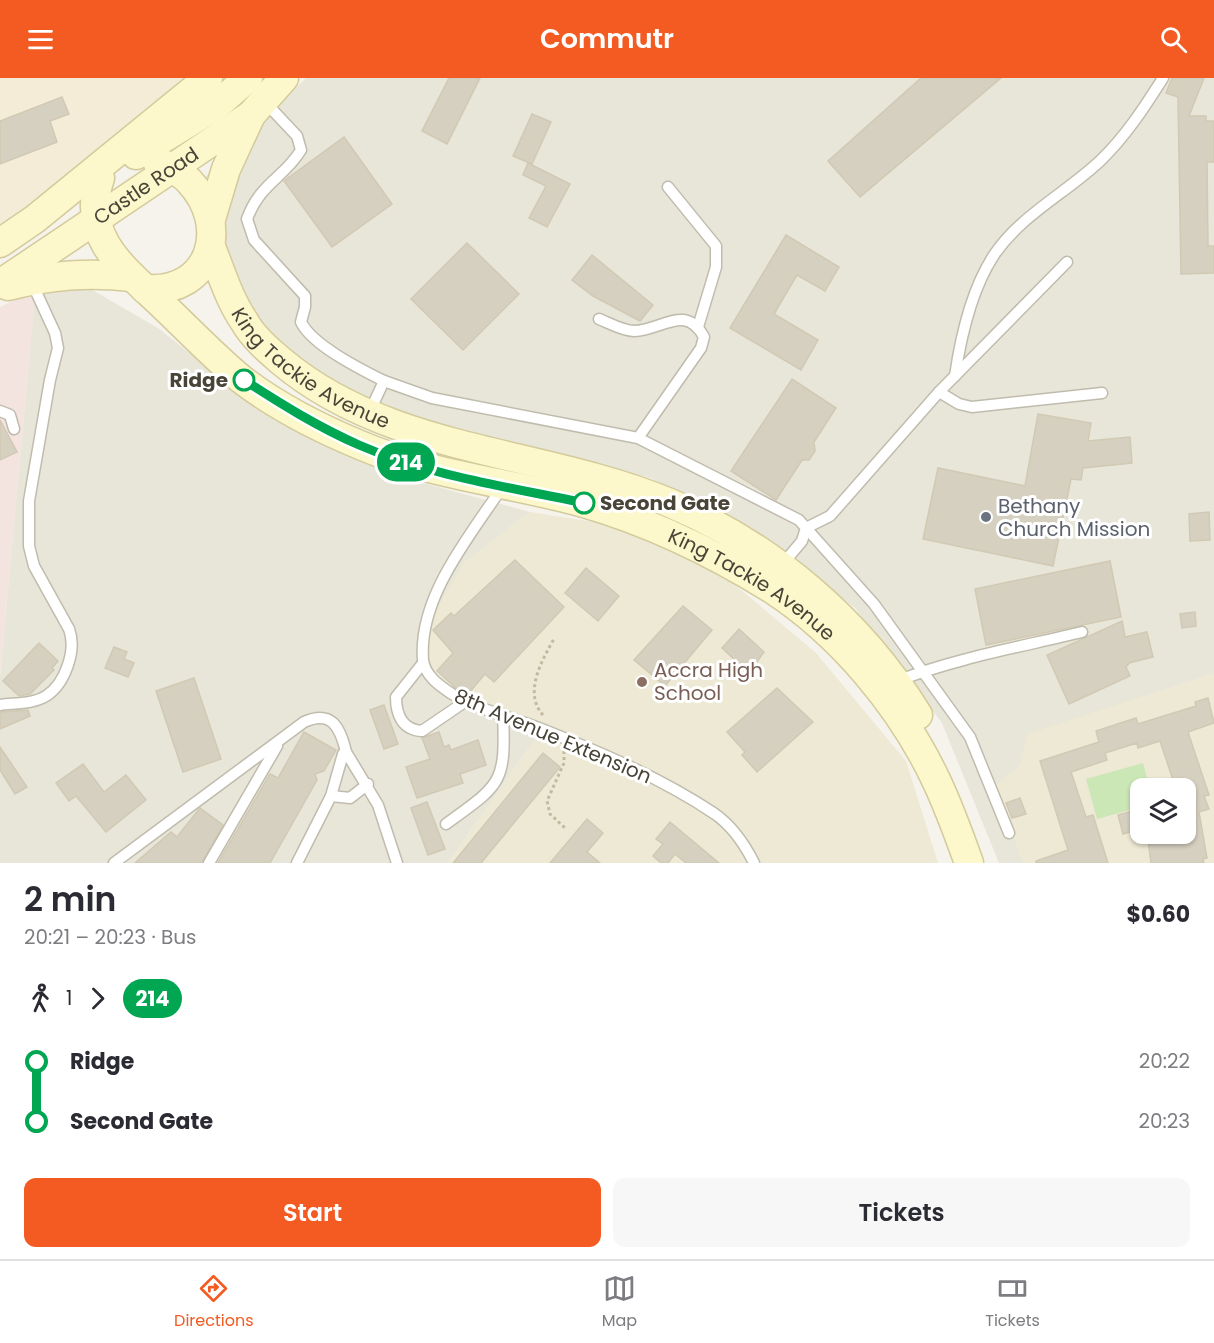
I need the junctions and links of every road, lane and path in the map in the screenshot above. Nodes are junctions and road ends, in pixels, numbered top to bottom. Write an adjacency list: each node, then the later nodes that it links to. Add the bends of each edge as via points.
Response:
1 (208, 78): 11 (main road, Castle Road)
2 (248, 78): 6 (main road, via 217,105)
3 (284, 78): 5 (main road, Castle Road)
4 (1163, 78): 21 (lane, via 1128,132 1099,162 1014,230 994,255 969,310)
5 (258, 109): 7 (main road, Castle Road); 12 (main road, via 226,169); 22 (lane, via 297,136 301,150 254,201 247,219 254,240 305,296 301,322 309,334)
6 (134, 156): 7 (main road, via 147,157); 8 (main road)
7 (171, 168): 10 (main road, Castle Road); 12 (main road, via 188,179 199,193)
8 (100, 178): 10 (main road, via 94,194); 11 (main road)
9 (668, 187): 20 (lane, via 716,246 716,267)
10 (95, 218): 17 (main road, via 110,253); 18 (main road, Castle Road)
11 (35, 219): 13 (main road, Castle Road)
12 (211, 219): 14 (main road)
13 (0, 243)
14 (211, 247): 17 (main road, via 193,277 163,291); 26 (main road, King Tackie Avenue, via 244,322 261,343 301,377)
15 (1067, 262): 21 (lane)
16 (31, 280): 17 (main road, via 95,273); 18 (main road); 36 (lane, via 58,348 29,501 29,546 34,566 73,638 67,665 47,695 34,701)
17 (139, 283): 29 (main road, King Tackie Avenue, via 242,379 307,420 361,446 413,464)
18 (0, 286)
19 (599, 319): 20 (lane, via 632,331 653,329 681,319)
20 (698, 327): 28 (lane, via 704,338 701,348)
21 (955, 376): 23 (lane)
22 (384, 381): 26 (lane); 28 (lane, via 432,398)
23 (939, 392): 24 (lane, via 972,407); 30 (lane, via 830,516)
24 (1102, 393)
25 (0, 411): 27 (lane, via 10,415)
26 (369, 413): 31 (main road, King Tackie Avenue, via 399,426 477,448 588,474 671,504 760,551)
27 (14, 429)
28 (638, 438): 30 (lane, via 799,520)
29 (503, 486): 33 (lane, via 449,571 431,609 424,632); 49 (main road, King Tackie Avenue, via 584,503 714,555 775,591 827,633 871,679 907,729 936,779)
30 (806, 528): 31 (lane, via 802,541); 34 (lane, via 874,604)
31 (781, 567): 34 (main road, King Tackie Avenue)
32 (1082, 632): 34 (lane)
33 (423, 663): 35 (lane, 8th Avenue Extension, via 439,685); 35 (lane, via 396,697 399,717 406,726 422,731)
34 (910, 676): 43 (lane, via 970,737); 50 (main road, King Tackie Avenue)
35 (466, 701): 37 (lane, 8th Avenue Extension)
36 (0, 705)
37 (503, 714): 42 (lane, via 505,757 499,776 484,796); 48 (lane, 8th Avenue Extension, via 668,786 717,816 744,843)
38 (280, 740): 39 (lane, via 317,717 329,719 336,726); 44 (lane); 45 (lane)
39 (346, 752): 40 (lane); 41 (lane)
40 (368, 784): 41 (lane, via 350,798); 47 (lane)
41 (331, 796): 46 (lane)
42 (446, 824)
43 (1010, 833)
44 (114, 863)
45 (209, 863)
46 (297, 863)
47 (397, 863)
48 (754, 863)
49 (969, 863)
50 (987, 863)

